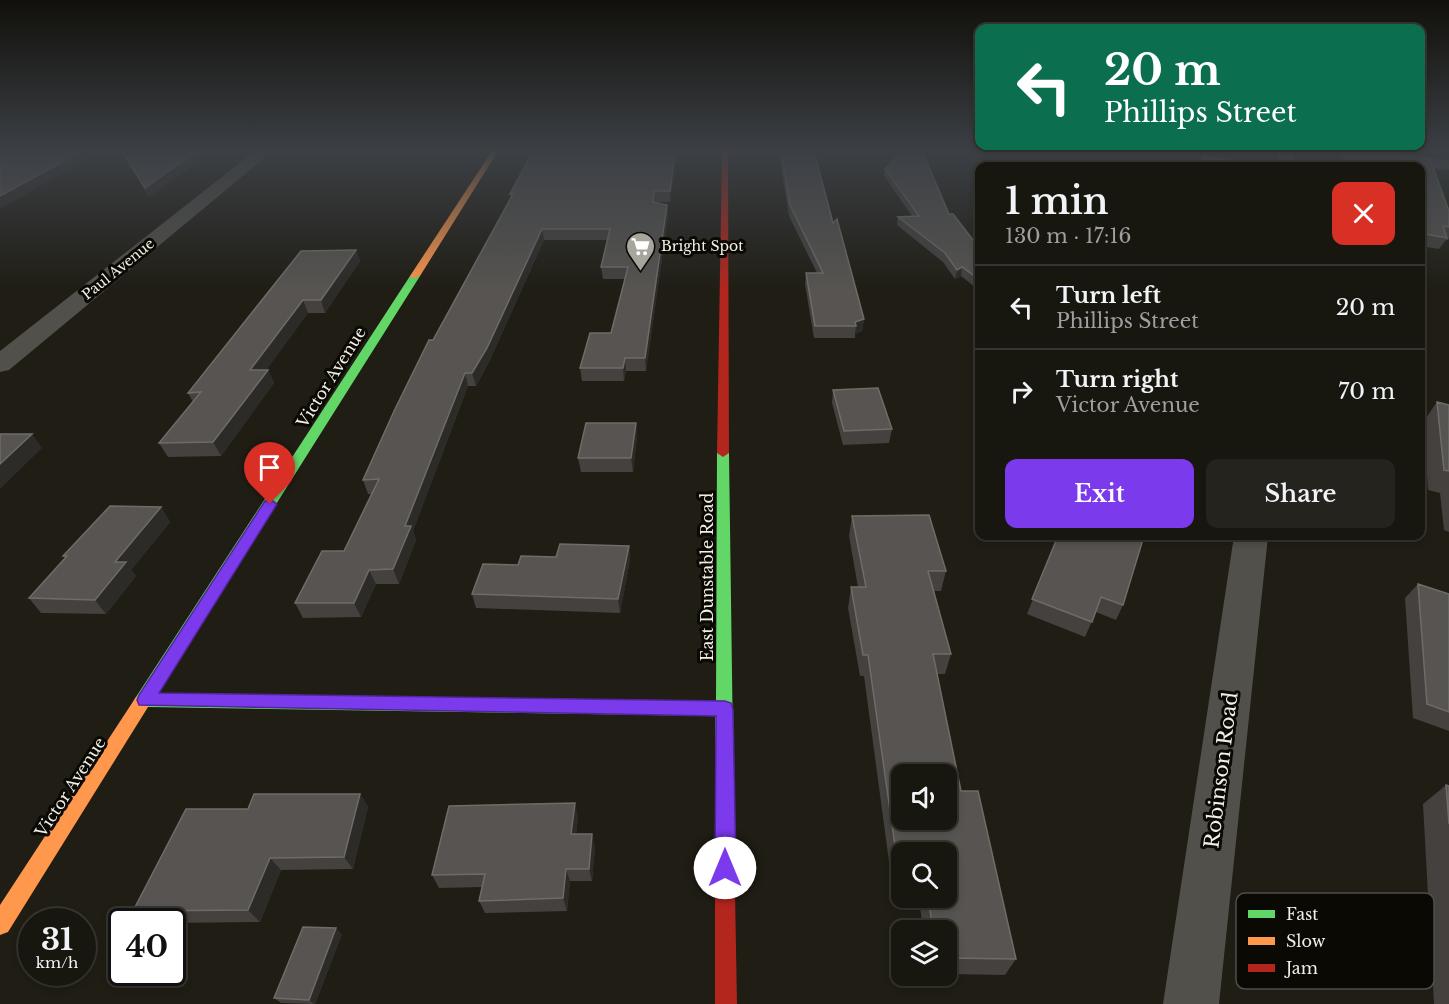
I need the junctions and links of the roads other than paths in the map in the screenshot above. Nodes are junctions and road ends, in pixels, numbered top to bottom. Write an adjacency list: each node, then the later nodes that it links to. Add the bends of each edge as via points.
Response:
1 (207, 198): 4 (street, Paul Avenue)
2 (465, 198): 6 (street, Victor Avenue)
3 (724, 198): 7 (street, East Dunstable Road)
4 (0, 364)
5 (1250, 540): 10 (street, Robinson Road)
6 (145, 700): 7 (street); 8 (street, Victor Avenue)
7 (725, 709): 9 (street, East Dunstable Road)
8 (0, 924)
9 (726, 1004)
10 (1191, 1004)

